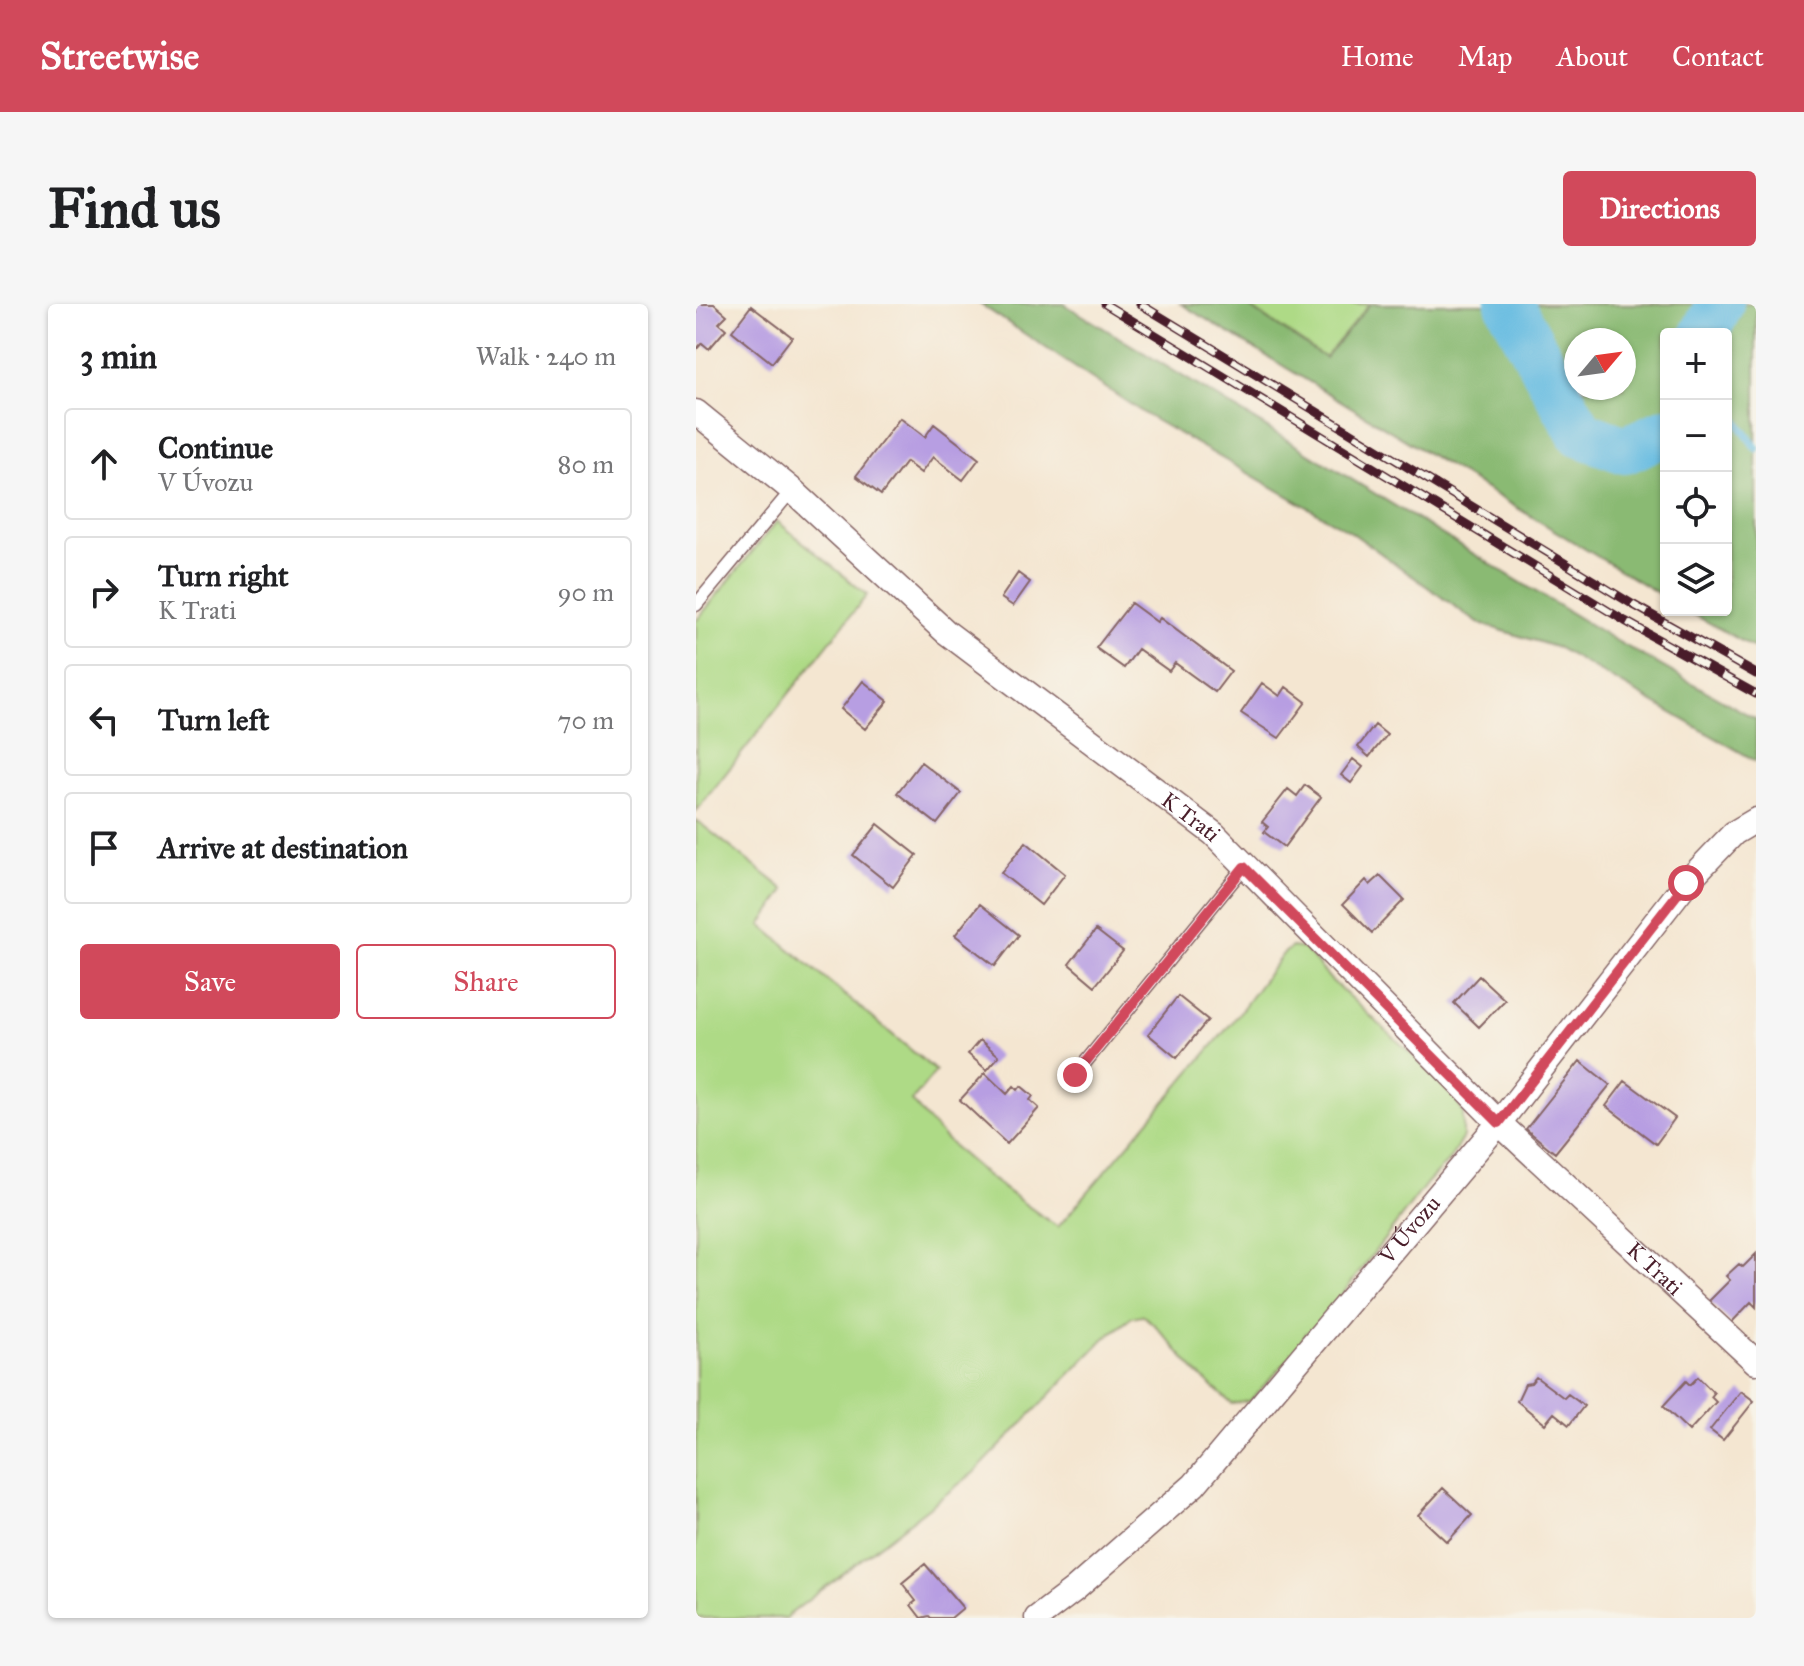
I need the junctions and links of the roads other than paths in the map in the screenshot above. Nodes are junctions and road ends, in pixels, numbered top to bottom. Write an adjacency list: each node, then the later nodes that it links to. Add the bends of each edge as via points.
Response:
1 (696, 412): 2 (street, K Trati)
2 (792, 490): 3 (lane); 5 (street, K Trati, via 946,632 1214,834)
3 (696, 605)
4 (1756, 820): 7 (street, V Úvozu, via 1734,833 1686,883)
5 (1244, 867): 6 (lane); 7 (street, K Trati)
6 (1075, 1075)
7 (1499, 1123): 8 (street, K Trati); 9 (street, V Úvozu, via 1194,1485)
8 (1756, 1362)
9 (1037, 1618)

